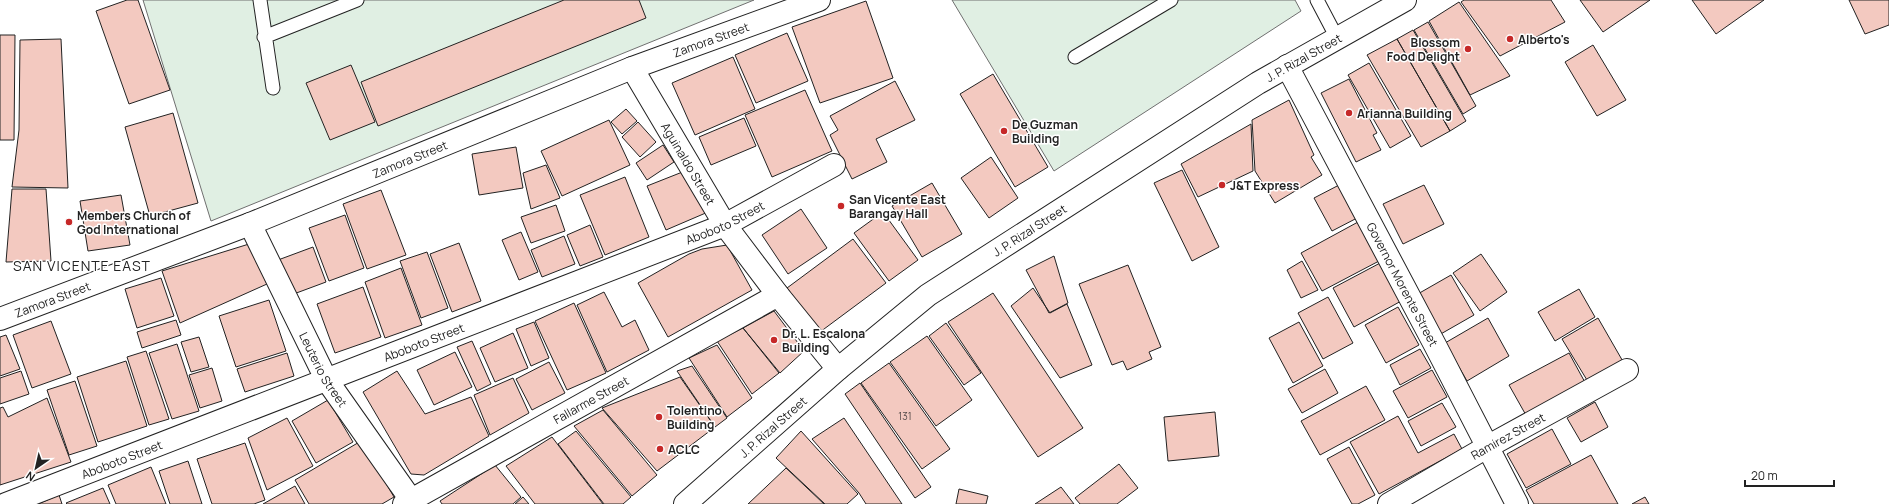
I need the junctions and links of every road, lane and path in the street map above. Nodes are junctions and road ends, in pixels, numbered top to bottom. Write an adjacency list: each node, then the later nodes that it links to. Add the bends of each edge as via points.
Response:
1 (260, 0): 7 (lane)
2 (357, 0): 7 (lane)
3 (819, 0): 11 (main road, Zamora Street)
4 (1171, 0): 9 (lane)
5 (1317, 0): 8 (lane)
6 (1405, 0): 8 (main road, J. P. Rizal Street)
7 (264, 37): 12 (lane)
8 (1336, 38): 10 (main road, J. P. Rizal Street)
9 (1075, 57)
10 (1287, 66): 18 (main road, J. P. Rizal Street, via 1258,82 928,295); 21 (main road, Governor Morente Street)
11 (632, 68): 14 (main road, Zamora Street); 15 (main road, Aguinaldo Street)
12 (273, 88)
13 (834, 165): 15 (main road, Aboboto Street)
14 (250, 224): 17 (main road, Zamora Street); 20 (main road, Leuterio Street)
15 (725, 225): 16 (main road, Aguinaldo Street); 20 (main road, Aboboto Street)
16 (778, 295): 18 (main road, Aguinaldo Street); 22 (main road, Fallarme Street)
17 (0, 319)
18 (838, 369): 24 (main road, J. P. Rizal Street)
19 (1627, 370): 21 (main road, Ramirez Street)
20 (326, 379): 22 (main road, Leuterio Street); 23 (main road, Aboboto Street)
21 (1486, 447): 25 (main road, Ramirez Street); 26 (main road, Governor Morente Street)
22 (409, 503)
23 (6, 504)
24 (684, 504)
25 (1389, 504)
26 (1517, 504)

